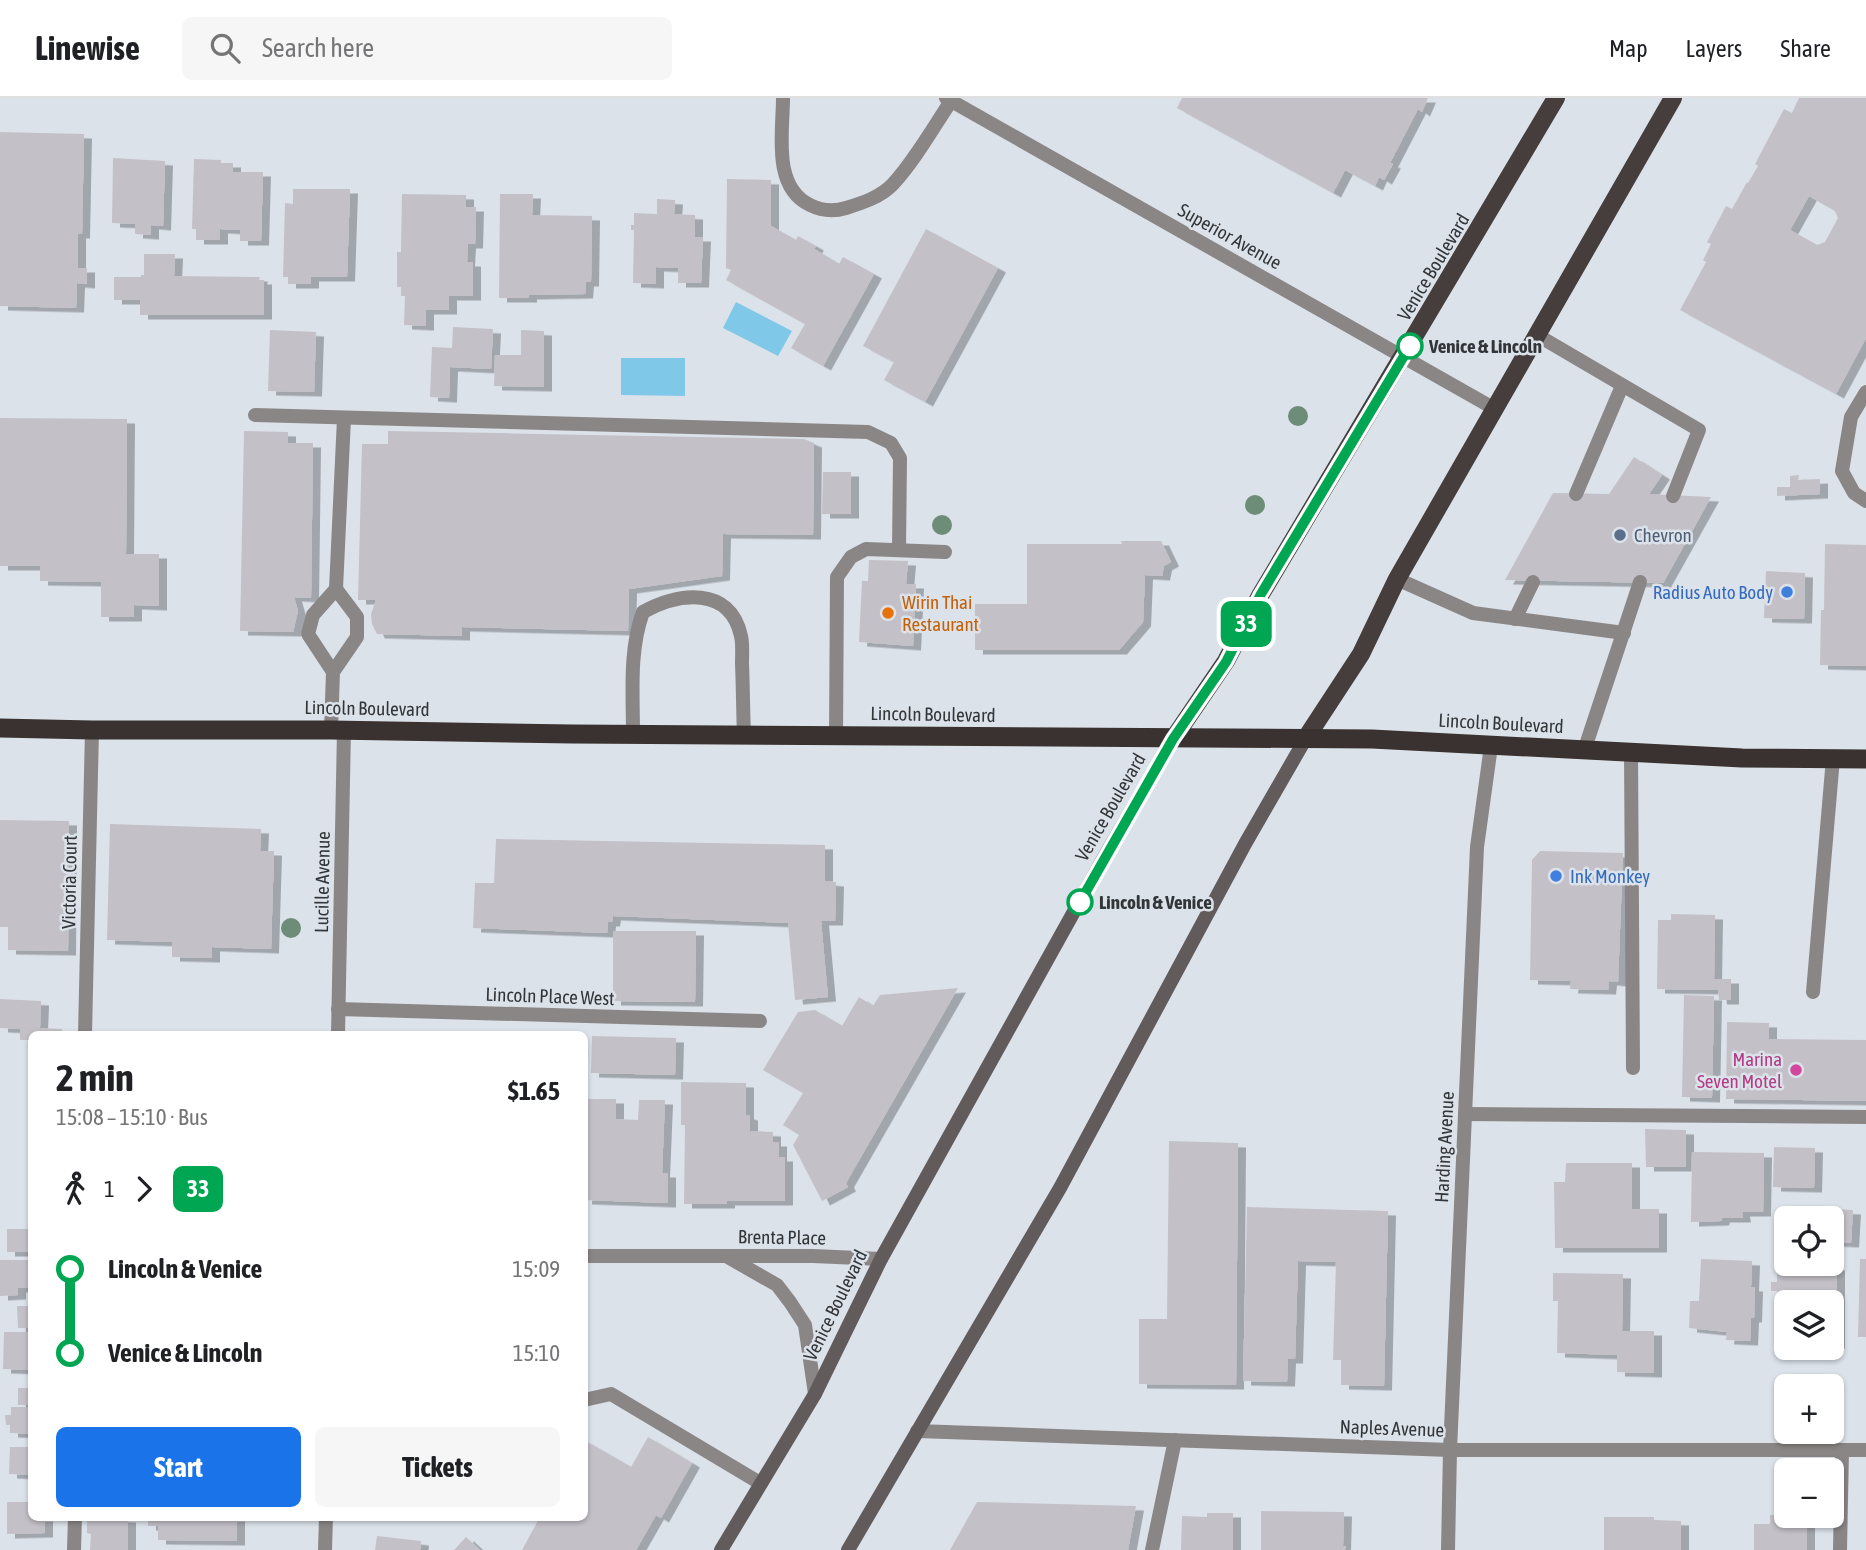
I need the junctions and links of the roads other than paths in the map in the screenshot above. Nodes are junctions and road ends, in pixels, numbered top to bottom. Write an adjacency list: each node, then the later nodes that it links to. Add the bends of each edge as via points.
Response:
1 (783, 98): 4 (street, via 782,159 788,184 804,202 820,210 870,201 892,186)
2 (1556, 98): 6 (main road, Venice Boulevard)
3 (1673, 98): 5 (main road)
4 (949, 99): 6 (street, Superior Avenue)
5 (1537, 335): 7 (street); 9 (main road)
6 (1404, 356): 9 (street, Superior Avenue); 31 (main road, Venice Boulevard, via 1261,594 1226,662)
7 (1622, 386): 12 (street); 13 (street, via 1699,430)
8 (1866, 392): 14 (street, via 1851,417 1842,471 1854,493)
9 (1495, 408): 17 (main road)
10 (255, 415): 11 (street)
11 (344, 418): 15 (street, via 868,432 891,443 900,458); 20 (street)
12 (1577, 494)
13 (1674, 496)
14 (1866, 501)
15 (899, 550): 16 (street); 29 (street, via 866,549 851,557 837,577)
16 (945, 552)
17 (1397, 579): 21 (street, via 1473,613); 30 (main road, via 1361,654)
18 (1533, 582): 21 (street)
19 (1640, 582): 22 (street)
20 (336, 589): 23 (street, via 357,617 357,637); 23 (street, via 313,615 308,634)
21 (1515, 619): 22 (street)
22 (1624, 634): 33 (street)
23 (332, 672): 26 (street, Lucille Avenue)
24 (0, 727): 25 (highway, Lincoln Boulevard)
25 (92, 730): 26 (highway, Lincoln Boulevard); 40 (street, Victoria Court)
26 (337, 730): 27 (highway, Lincoln Boulevard); 38 (street, Lucille Avenue)
27 (632, 734): 28 (highway, Lincoln Boulevard); 28 (street, via 634,653 643,612 661,602 693,597 713,599 732,615 741,636)
28 (744, 735): 29 (highway, Lincoln Boulevard)
29 (836, 736): 31 (highway, Lincoln Boulevard)
30 (1306, 738): 31 (highway, Lincoln Boulevard); 32 (highway, Lincoln Boulevard); 50 (main road, via 1060,1188)
31 (1173, 739): 47 (main road, Venice Boulevard)
32 (1491, 746): 33 (highway, Lincoln Boulevard); 43 (street, Harding Avenue, via 1477,848)
33 (1584, 751): 34 (highway, Lincoln Boulevard)
34 (1631, 752): 35 (highway, Lincoln Boulevard); 42 (street)
35 (1833, 758): 36 (highway, Lincoln Boulevard); 37 (street)
36 (1866, 759)
37 (1813, 992)
38 (338, 1009): 39 (street, Lincoln Place West); 41 (street, Lucille Avenue)
39 (760, 1021)
40 (85, 1031)
41 (338, 1031)
42 (1633, 1068)
43 (1465, 1114): 44 (street); 52 (street, Harding Avenue)
44 (1866, 1117)
45 (588, 1256): 46 (street, Brenta Place)
46 (725, 1256): 47 (street, Brenta Place); 48 (street, Brenta Place, via 777,1285 790,1302 805,1325)
47 (881, 1259): 48 (main road, Venice Boulevard)
48 (815, 1394): 55 (main road, Venice Boulevard)
49 (588, 1399): 55 (street, via 611,1394)
50 (917, 1431): 51 (street, Naples Avenue); 61 (main road)
51 (1175, 1440): 52 (street, Naples Avenue); 62 (street)
52 (1450, 1450): 53 (street, Naples Avenue); 63 (street, Harding Avenue)
53 (1842, 1450): 54 (street, Naples Avenue); 64 (street)
54 (1866, 1450)
55 (760, 1483): 60 (main road, Venice Boulevard)
56 (75, 1521): 58 (street)
57 (326, 1521): 59 (street)
58 (74, 1550)
59 (325, 1550)
60 (721, 1550)
61 (848, 1550)
62 (1152, 1550)
63 (1448, 1550)
64 (1840, 1550)

